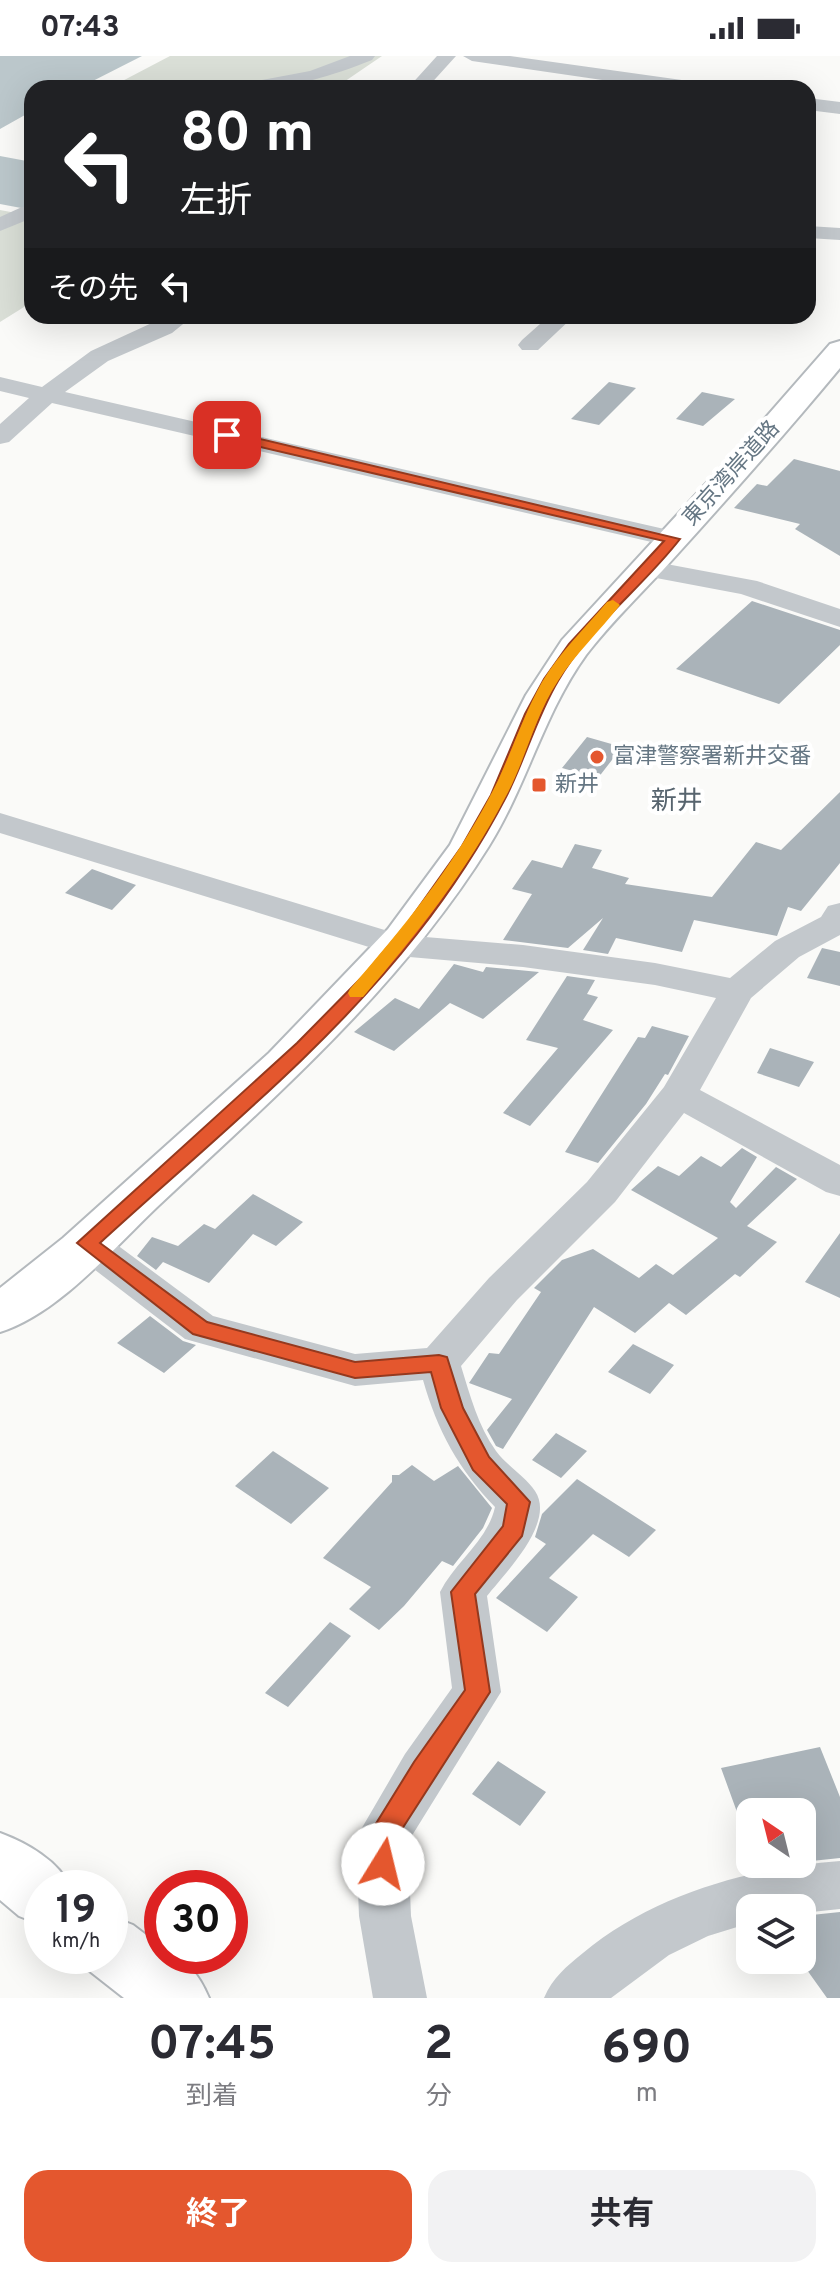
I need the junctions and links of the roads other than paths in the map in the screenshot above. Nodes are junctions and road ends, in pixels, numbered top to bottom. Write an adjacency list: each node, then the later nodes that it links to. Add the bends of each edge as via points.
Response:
1 (366, 56): 5 (street)
2 (447, 56): 6 (street)
3 (472, 56): 7 (street)
4 (664, 64): 7 (street)
5 (294, 80)
6 (424, 80)
7 (641, 80)
8 (816, 105): 9 (street)
9 (840, 108)
10 (24, 213): 11 (street)
11 (0, 225)
12 (816, 232): 13 (street)
13 (840, 234)
14 (816, 240): 15 (street)
15 (840, 242)
16 (172, 324): 21 (street, via 114,348)
17 (554, 324): 18 (street)
18 (530, 345)
19 (840, 350): 23 (highway, 東京湾岸道路)
20 (0, 384): 21 (street)
21 (48, 394): 22 (street); 23 (street)
22 (0, 437)
23 (673, 539): 24 (highway, 東京湾岸道路)
24 (645, 568): 25 (street, via 747,587); 28 (highway, 東京湾岸道路, via 551,679 492,808)
25 (840, 618)
26 (0, 823): 28 (street)
27 (838, 920): 29 (street, via 787,949)
28 (398, 945): 29 (street, via 523,956); 32 (highway, 東京湾岸道路, via 303,1047)
29 (737, 991): 30 (street)
30 (679, 1094): 31 (street); 34 (street, via 601,1192 503,1289)
31 (840, 1182)
32 (87, 1243): 33 (highway, 東京湾岸道路); 34 (street, via 200,1328 355,1370)
33 (0, 1313)
34 (439, 1363): 40 (street, via 452,1408 481,1464 518,1502 513,1529 463,1592 477,1692 382,1838 385,1916)
35 (0, 1862): 36 (highway)
36 (24, 1881)
37 (840, 1885): 41 (street, via 702,1911 630,1949)
38 (128, 1961): 39 (highway)
39 (176, 1998)
40 (400, 1998)
41 (571, 1998)

